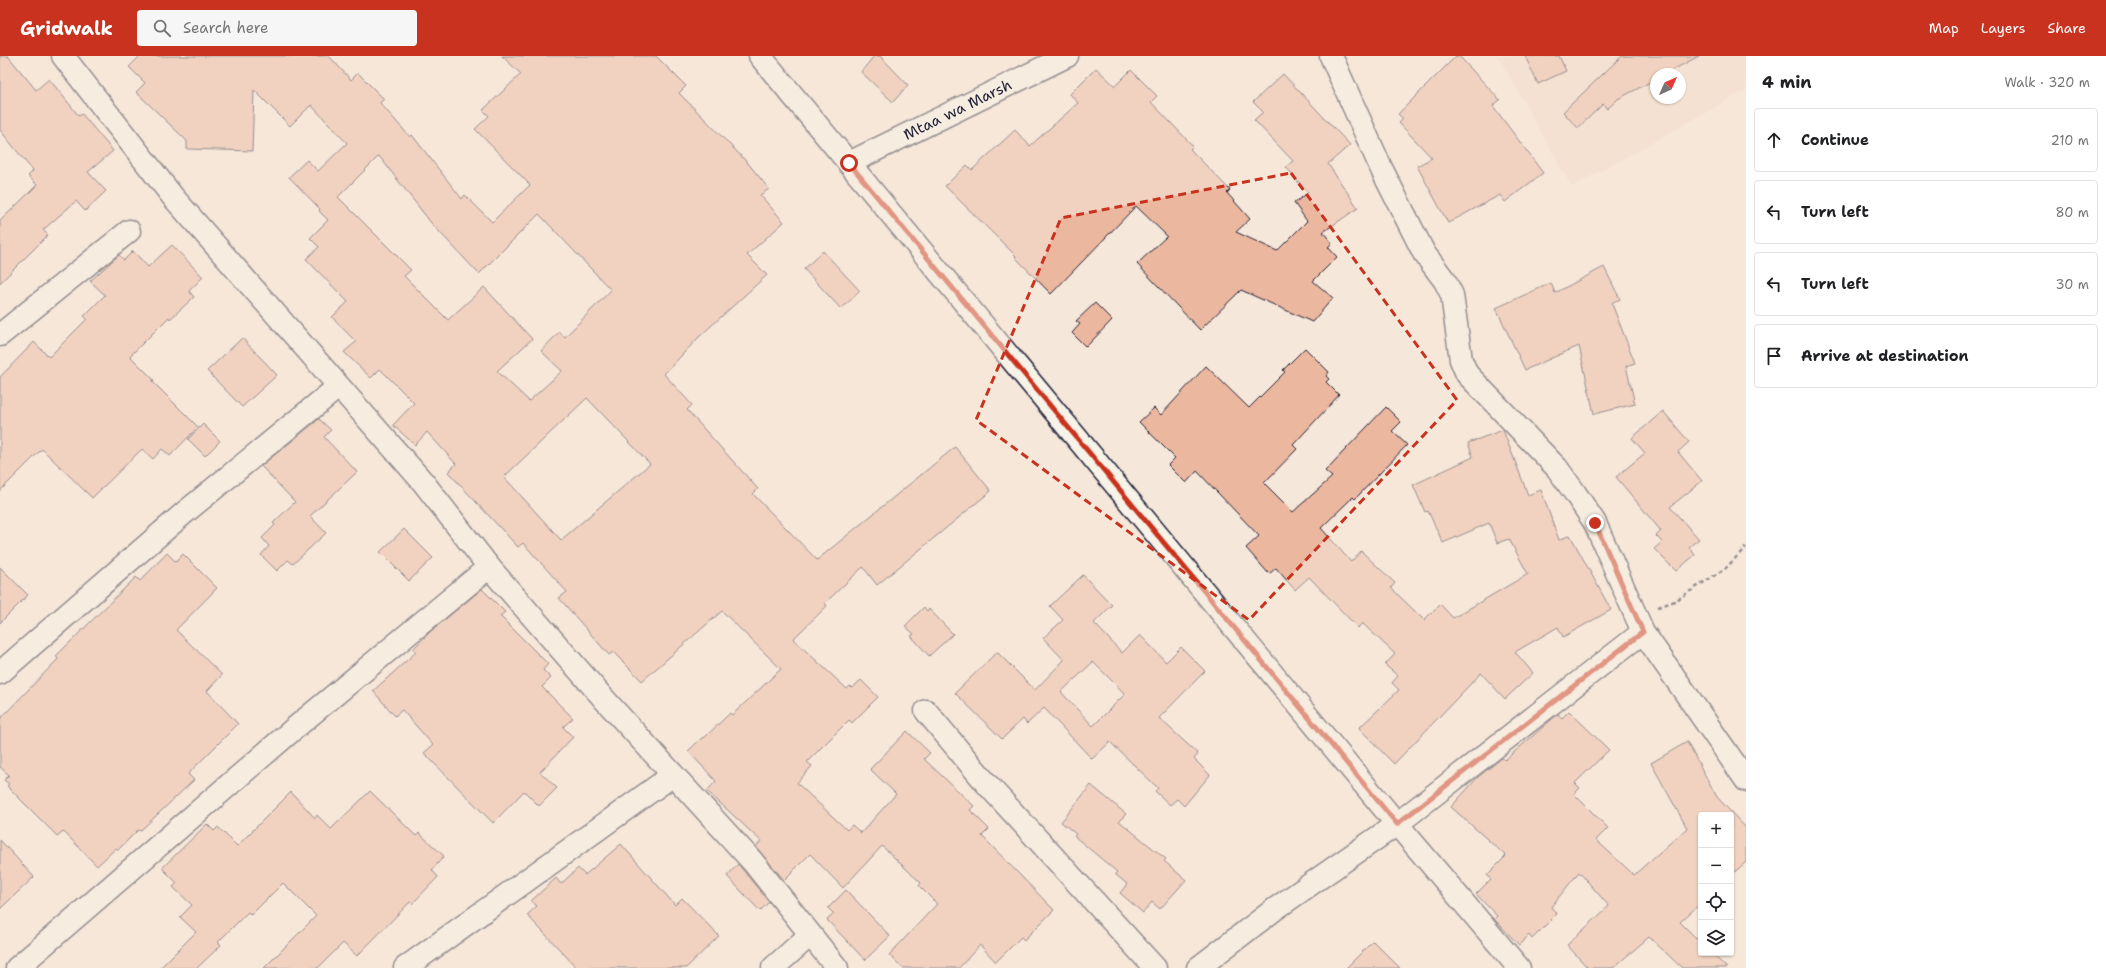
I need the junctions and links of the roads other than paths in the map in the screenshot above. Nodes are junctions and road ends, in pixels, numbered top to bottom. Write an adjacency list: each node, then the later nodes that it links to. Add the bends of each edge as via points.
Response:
1 (63, 56): 8 (street, via 173,197)
2 (760, 56): 5 (street)
3 (1067, 56): 5 (street, Mtaa wa Marsh)
4 (1331, 56): 10 (street, via 1382,170 1424,253 1452,295 1461,360 1467,374 1557,468 1575,493 1595,523)
5 (849, 163): 15 (street)
6 (129, 231): 7 (street)
7 (0, 335)
8 (338, 387): 9 (street, via 423,482); 11 (street, via 183,514)
9 (489, 567): 13 (street); 17 (street, via 296,727)
10 (1639, 624): 14 (street); 15 (street)
11 (0, 673)
12 (926, 711): 21 (street, via 986,783)
13 (673, 775): 16 (street, via 754,862); 18 (street)
14 (1746, 780)
15 (1397, 824): 22 (street, via 1275,909); 23 (street)
16 (810, 935): 19 (street); 20 (street)
17 (17, 968)
18 (405, 968)
19 (773, 968)
20 (837, 968)
21 (1155, 968)
22 (1198, 968)
23 (1519, 968)

